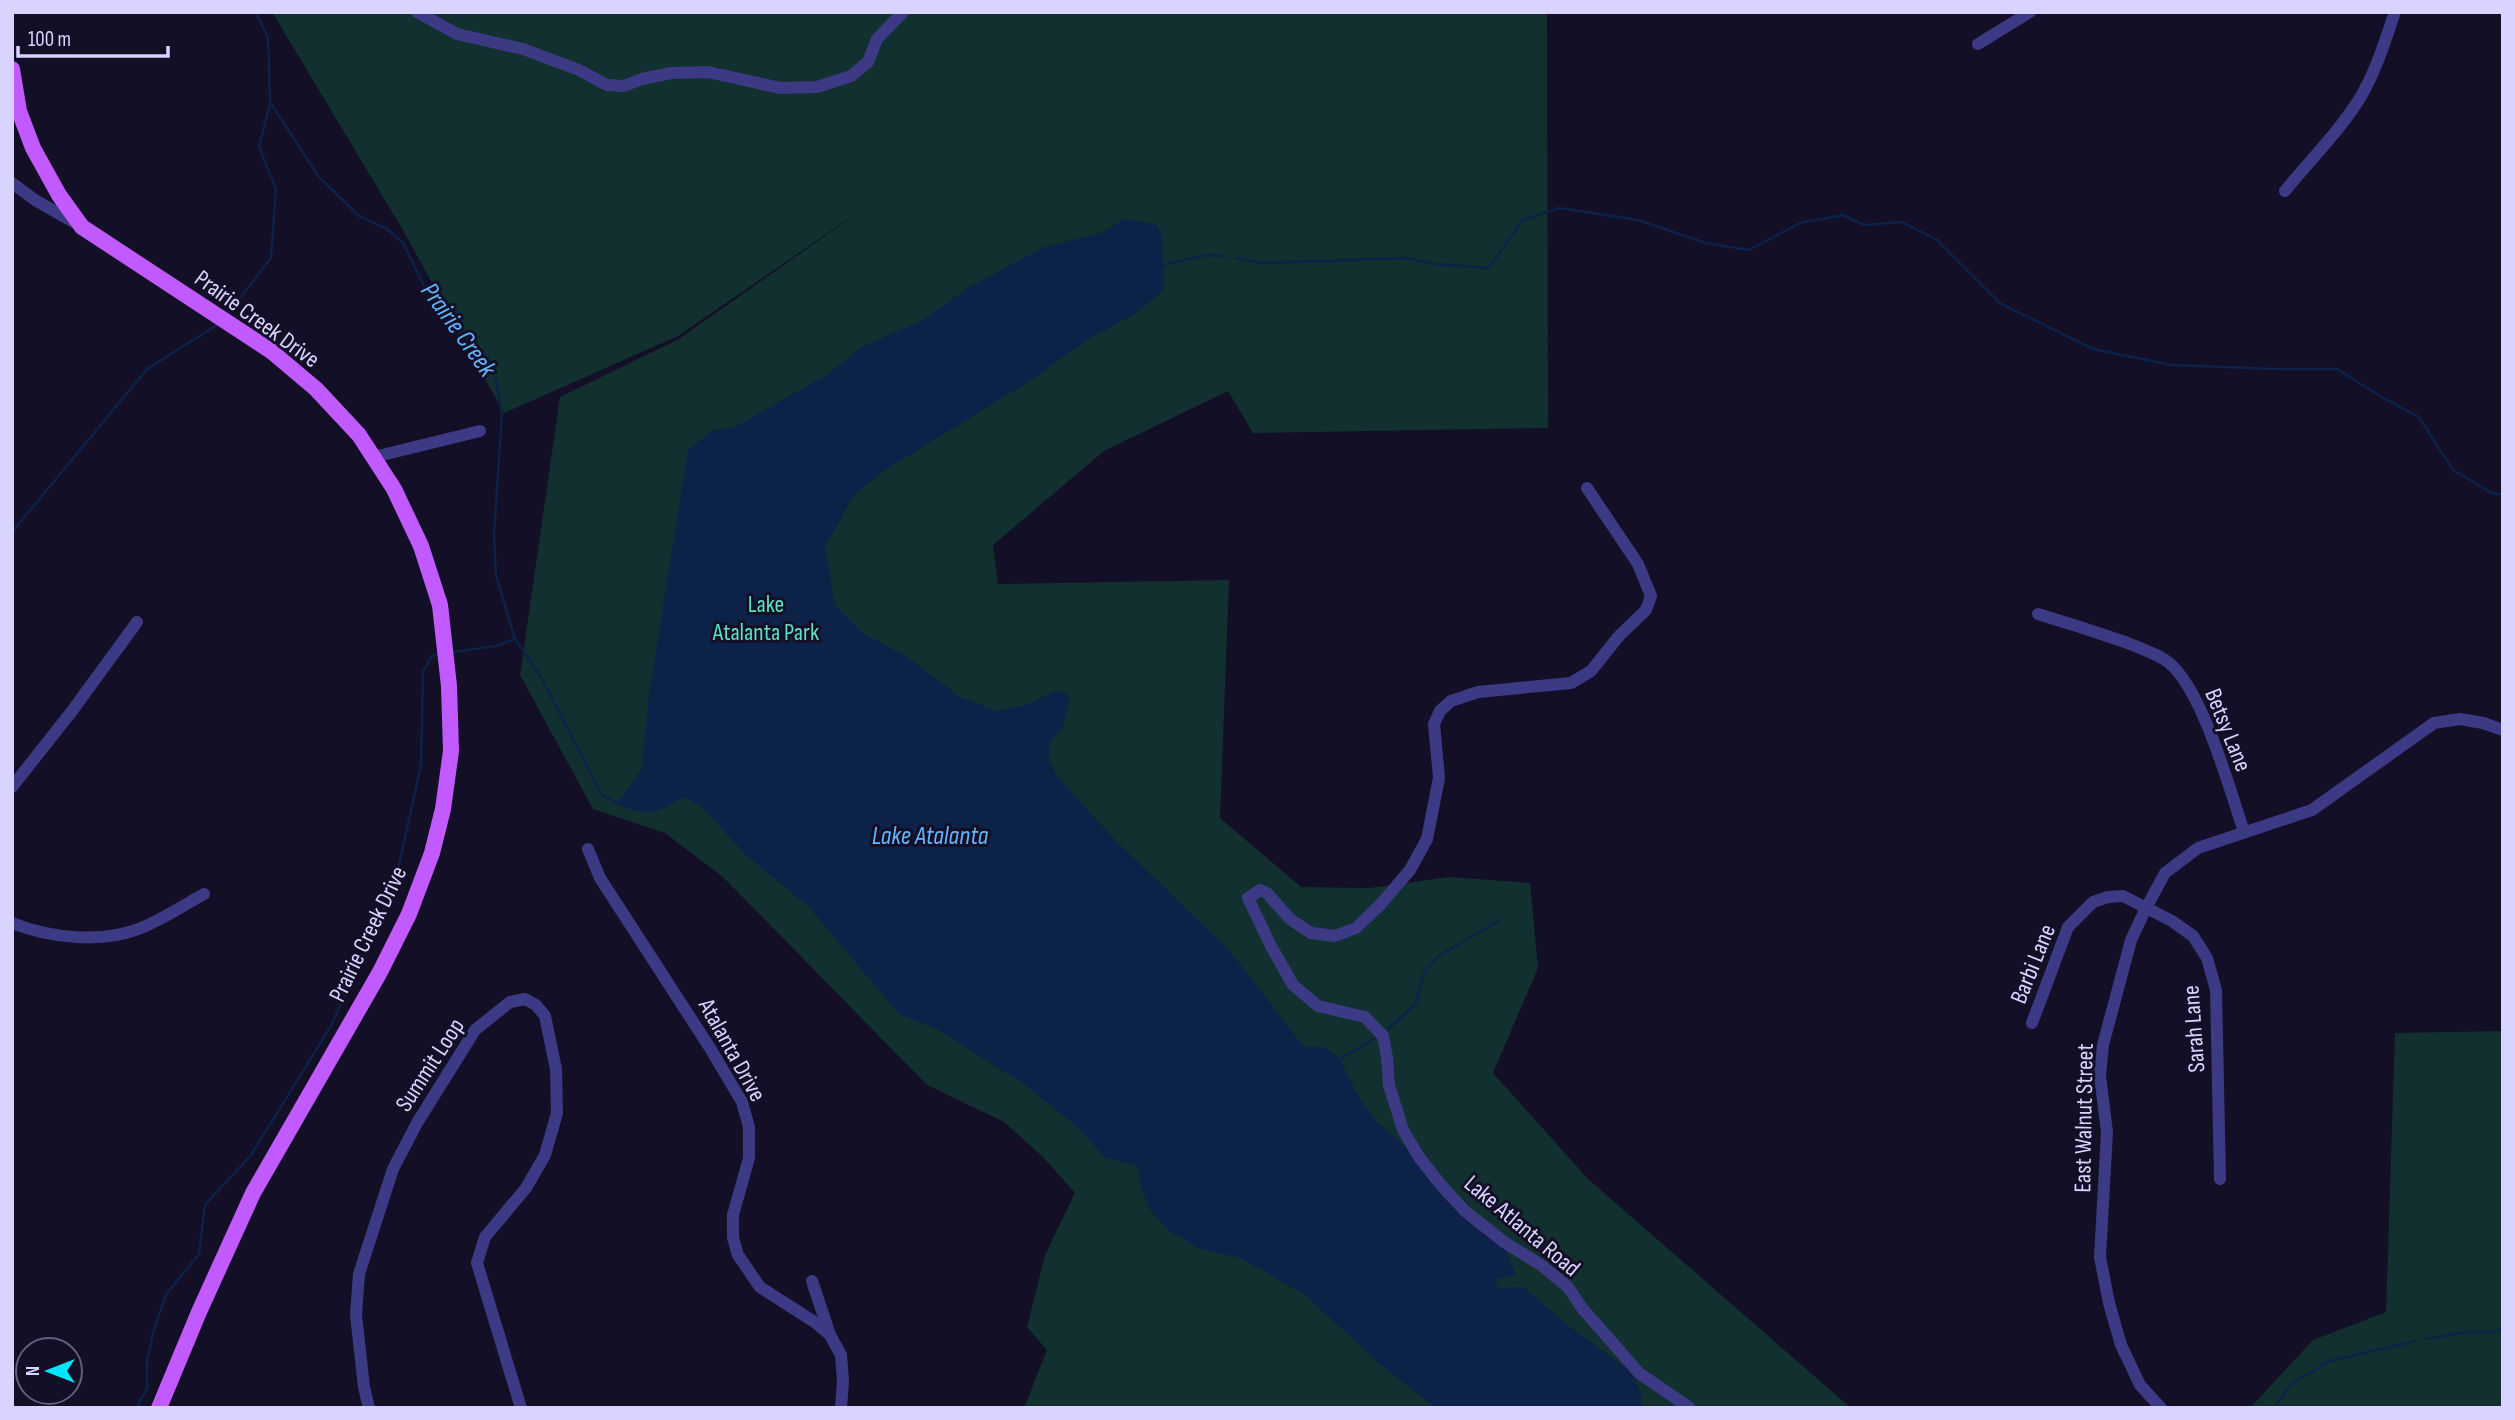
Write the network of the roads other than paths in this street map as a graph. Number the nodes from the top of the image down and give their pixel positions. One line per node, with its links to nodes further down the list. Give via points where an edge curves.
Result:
1 (417, 12): 2 (street, via 457,34 523,49 607,85 624,86 671,73 708,72 780,88 817,87 851,76 868,62 877,39)
2 (903, 12)
3 (2030, 12): 5 (street)
4 (2395, 12): 8 (street, via 2360,98)
5 (1978, 44)
6 (12, 69): 9 (main road, Prairie Creek Drive, via 19,111 33,148)
7 (12, 183): 9 (street)
8 (2285, 191)
9 (82, 227): 11 (main road, Prairie Creek Drive, via 271,351 316,389)
10 (480, 431): 11 (street)
11 (374, 457): 26 (main road, Prairie Creek Drive, via 421,546 440,605 451,738 443,809 409,914 253,1193)
12 (1587, 488): 30 (street, Lake Atlanta Road, via 1638,564 1651,596 1646,610 1591,671 1572,683 1478,692 1451,701 1440,711 1434,724 1439,778 1427,839 1410,870 1356,928 1335,936 1311,933 1266,893 1260,890 1248,898 1293,985 1318,1006 1366,1017 1383,1036 1389,1085 1403,1130 1441,1185 1504,1242 1568,1287 1639,1373)
13 (2038, 614): 17 (street, Betsy Lane, via 2146,650 2169,663 2186,682 2207,725)
14 (136, 622): 16 (street)
15 (2503, 730): 17 (street, East Walnut Street, via 2460,719 2434,723 2312,810)
16 (12, 787)
17 (2244, 832): 20 (street, East Walnut Street, via 2198,848 2165,873)
18 (588, 849): 25 (street, Atalanta Drive, via 600,878 742,1102 749,1127 749,1158 733,1214 738,1255 760,1287)
19 (204, 894): 21 (street, via 141,928 121,933 71,938)
20 (2146, 908): 22 (street, Barbi Lane, via 2123,897 2108,897 2093,902 2068,927); 23 (street, Sarah Lane, via 2193,936 2207,958 2216,990); 31 (street, East Walnut Street, via 2131,940 2103,1045 2100,1076 2107,1132 2100,1256 2121,1345 2140,1385)
21 (12, 923)
22 (2032, 1023)
23 (2220, 1179)
24 (812, 1281): 25 (street)
25 (830, 1335): 29 (street, via 841,1354)
26 (159, 1408)
27 (369, 1408): 28 (street, Summit Loop, via 356,1315 359,1274 393,1169 475,1030 510,1002 525,999 545,1016 556,1069 557,1112 545,1156 526,1188 485,1237 477,1263)
28 (521, 1408)
29 (841, 1408)
30 (1690, 1408)
31 (2161, 1408)

